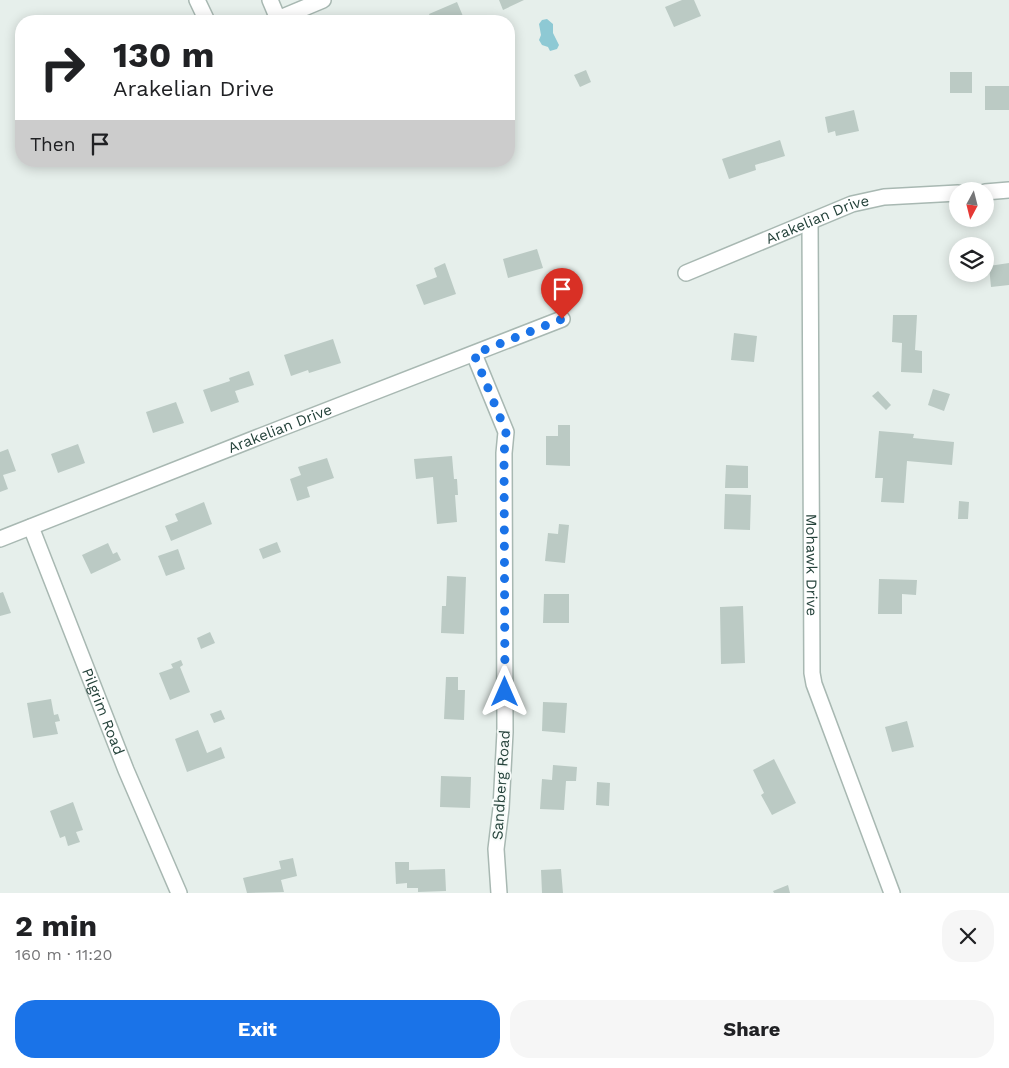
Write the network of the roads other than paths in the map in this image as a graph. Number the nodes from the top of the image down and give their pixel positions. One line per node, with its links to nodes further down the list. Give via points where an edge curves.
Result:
1 (197, 0): 4 (street)
2 (270, 0): 5 (street)
3 (323, 0): 6 (street)
4 (204, 15)
5 (274, 15)
6 (287, 15)
7 (1009, 190): 8 (street)
8 (994, 191)
9 (949, 193): 10 (street, Arakelian Drive, via 884,197 852,204)
10 (810, 222): 11 (street, Arakelian Drive); 18 (street, Mohawk Drive, via 812,673)
11 (686, 273)
12 (562, 319): 13 (street, Arakelian Drive)
13 (474, 354): 14 (street, Arakelian Drive); 17 (street, Sandberg Road, via 506,432 505,732 496,848)
14 (31, 527): 15 (street, Arakelian Drive); 16 (street, Pilgrim Road, via 126,770)
15 (0, 539)
16 (179, 893)
17 (499, 893)
18 (892, 893)

